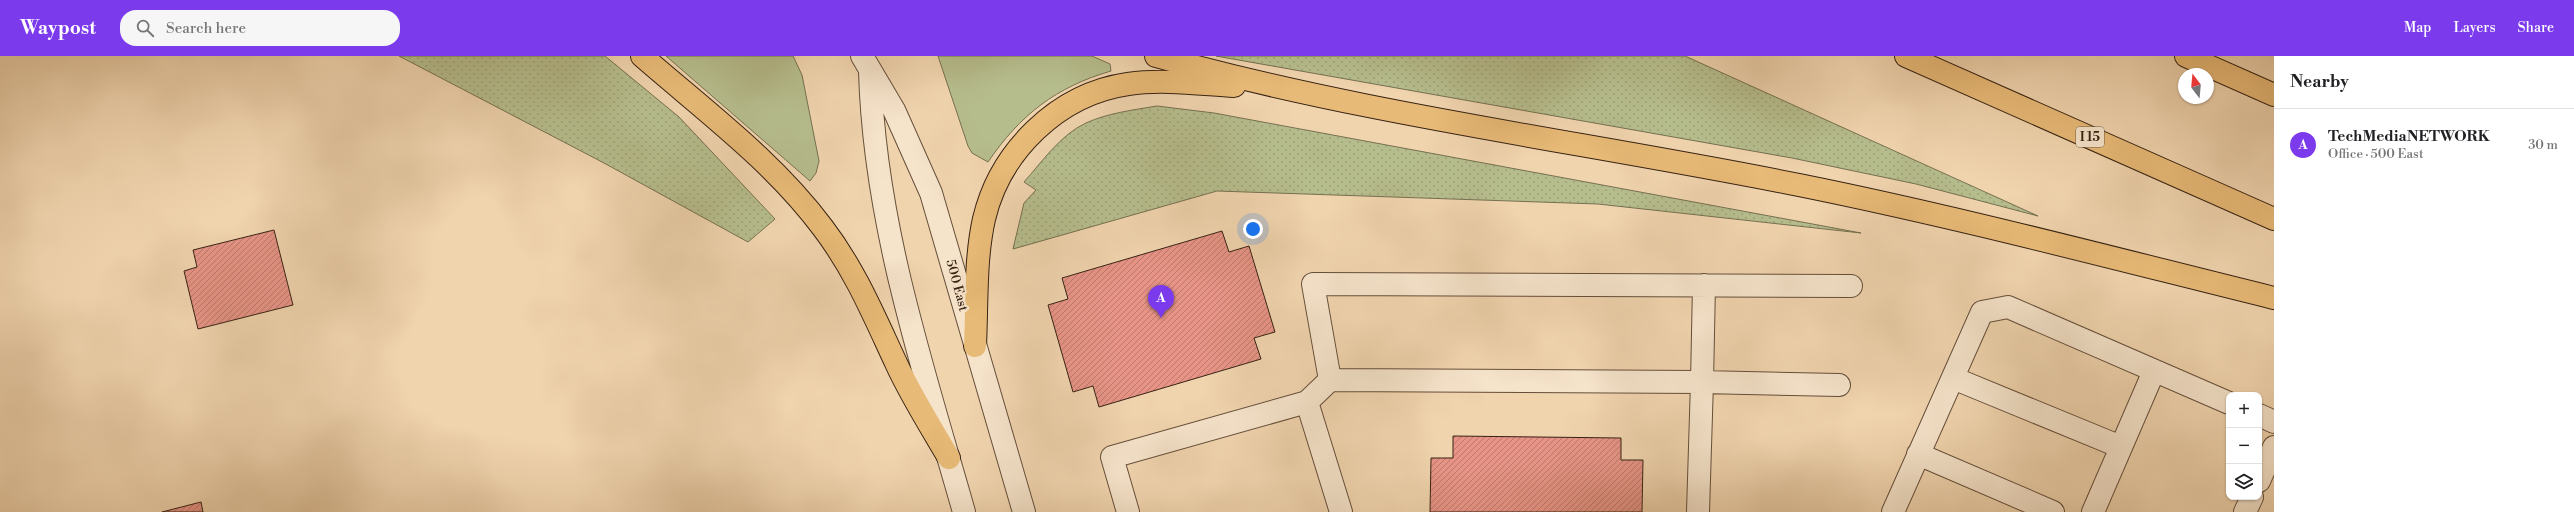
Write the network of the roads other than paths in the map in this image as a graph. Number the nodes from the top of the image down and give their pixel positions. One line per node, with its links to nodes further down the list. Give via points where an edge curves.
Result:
1 (642, 56): 25 (highway, via 761,158 820,224 846,261 896,364)
2 (1156, 56): 6 (highway)
3 (1906, 56): 8 (highway, I 15)
4 (2186, 56): 7 (highway)
5 (867, 60): 12 (street, 500 East, via 904,131 931,193); 25 (street, 500 East, via 873,134 887,225)
6 (1292, 90): 11 (highway, via 1800,185 2006,231); 12 (highway, via 1159,82 1126,84 1086,95 1043,122 1017,150 990,197 980,247)
7 (2274, 95)
8 (2274, 219)
9 (1704, 285): 10 (street); 15 (street, via 1312,284); 16 (street)
10 (1851, 286)
11 (2274, 298)
12 (975, 346): 29 (street, 500 East)
13 (2154, 371): 14 (street, via 2008,307 1982,312); 19 (street); 22 (street)
14 (1953, 378): 22 (street); 24 (street)
15 (1330, 380): 16 (street); 18 (street)
16 (1702, 382): 17 (street); 32 (street)
17 (1839, 385)
18 (1307, 402): 30 (street, via 1112,457); 31 (street)
19 (2226, 402)
20 (2262, 416): 21 (street)
21 (2274, 422)
22 (2121, 447): 35 (street)
23 (2274, 447): 26 (street)
24 (1918, 454): 33 (street); 34 (street)
25 (949, 458): 28 (street, 500 East)
26 (2262, 474)
27 (2251, 500): 36 (street)
28 (964, 512)
29 (1024, 512)
30 (1128, 512)
31 (1341, 512)
32 (1698, 512)
33 (1892, 512)
34 (2053, 512)
35 (2093, 512)
36 (2245, 512)

